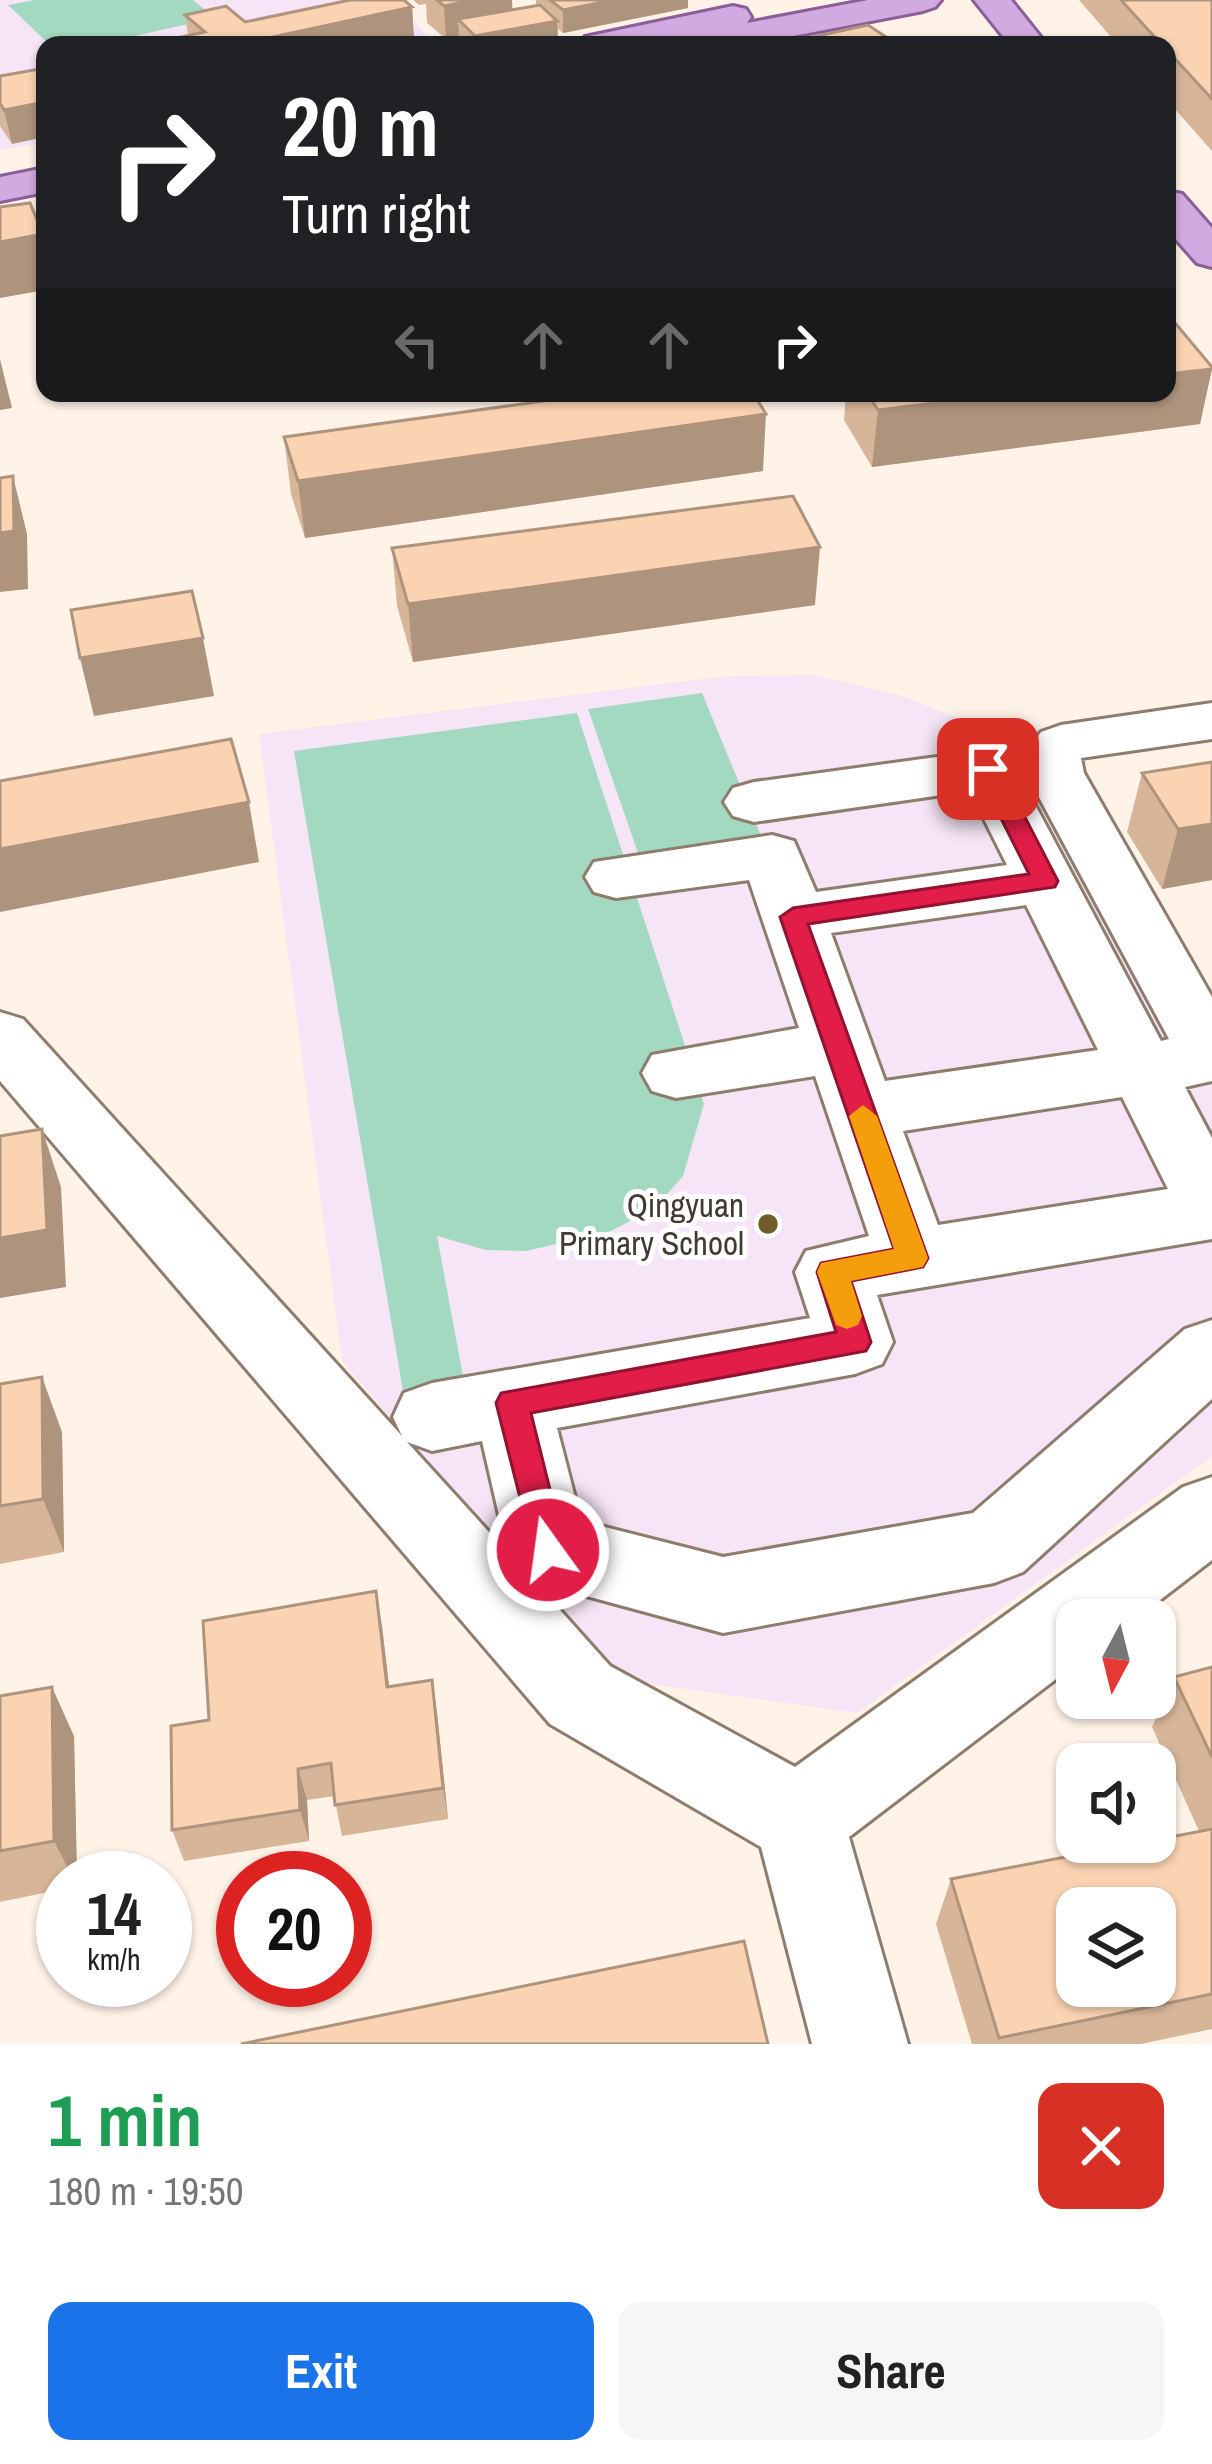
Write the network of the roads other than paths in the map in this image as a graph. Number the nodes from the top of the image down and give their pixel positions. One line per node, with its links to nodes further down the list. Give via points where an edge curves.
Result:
1 (813, 0): 4 (main road)
2 (923, 0): 5 (main road)
3 (992, 0): 6 (main road)
4 (641, 36)
5 (735, 36)
6 (1022, 36)
7 (36, 157): 8 (main road)
8 (0, 164)
9 (36, 182): 10 (main road)
10 (0, 189)
11 (1176, 213): 12 (main road)
12 (1212, 254)
13 (1212, 721): 20 (street, via 1081,739 1052,758)
14 (754, 802): 16 (street, via 988,769)
15 (616, 877): 17 (street, via 772,856)
16 (1046, 881): 17 (street); 21 (street)
17 (793, 917): 19 (street)
18 (0, 1036): 30 (street, via 580,1696)
19 (838, 1047): 22 (street); 23 (street)
20 (1212, 1057): 21 (street)
21 (1142, 1069): 23 (street); 24 (street)
22 (676, 1073)
23 (861, 1111): 25 (street)
24 (1212, 1208): 25 (street)
25 (913, 1258): 27 (street, via 832,1272 855,1342)
26 (1208, 1362): 27 (street, via 994,1546 723,1595 548,1550)
27 (512, 1403): 28 (street)
28 (432, 1417)
29 (1212, 1514): 30 (street)
30 (799, 1820): 31 (street)
31 (860, 2044)

